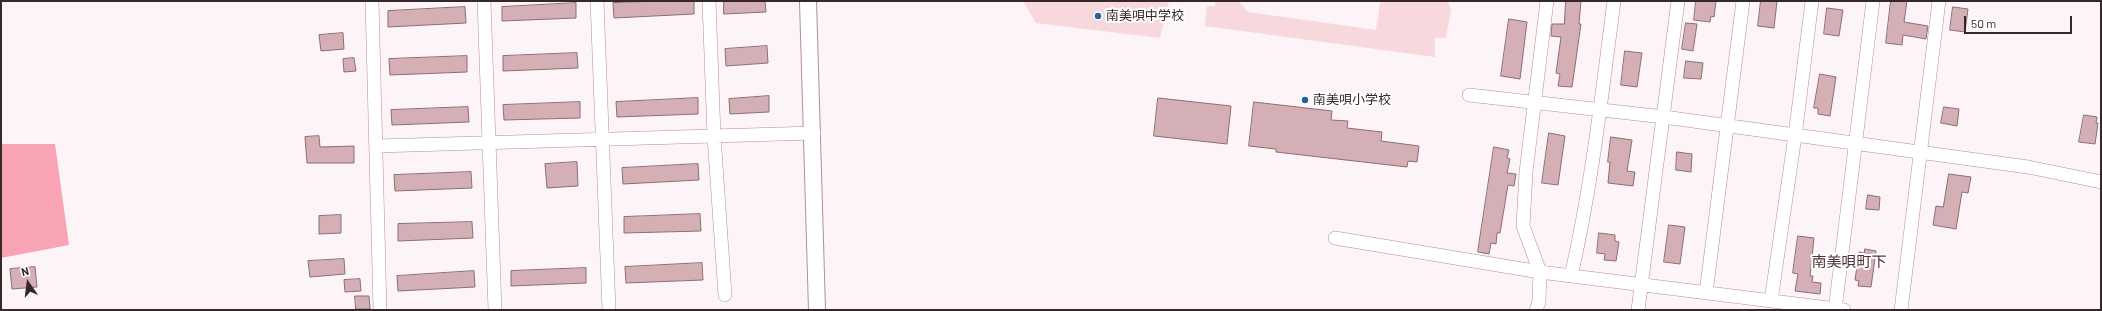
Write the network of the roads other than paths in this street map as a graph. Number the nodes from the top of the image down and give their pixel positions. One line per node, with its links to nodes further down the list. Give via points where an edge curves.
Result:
1 (372, 1): 24 (street)
2 (484, 1): 22 (street)
3 (597, 1): 21 (street)
4 (709, 1): 19 (street)
5 (808, 1): 18 (street)
6 (1547, 1): 14 (street)
7 (1614, 1): 15 (street)
8 (1678, 1): 16 (street)
9 (1743, 1): 17 (street)
10 (1812, 1): 20 (street)
11 (1873, 1): 23 (street)
12 (1939, 1): 25 (street)
13 (1469, 95): 14 (street)
14 (1534, 102): 15 (street); 28 (street, via 1523,226)
15 (1600, 110): 16 (street); 29 (street, via 1582,228)
16 (1664, 117): 17 (street); 30 (street)
17 (1728, 126): 20 (street); 31 (street)
18 (814, 133): 19 (street); 37 (street)
19 (714, 136): 21 (street); 32 (street)
20 (1795, 136): 23 (street); 33 (street)
21 (603, 140): 22 (street); 36 (street)
22 (489, 143): 24 (street); 35 (street)
23 (1855, 144): 25 (street); 40 (street)
24 (377, 146): 34 (street)
25 (1920, 152): 26 (street, via 2028,167); 41 (street)
26 (2101, 182)
27 (1335, 238): 28 (street)
28 (1540, 272): 29 (street); 38 (street)
29 (1571, 276): 30 (street)
30 (1641, 285): 31 (street); 39 (street)
31 (1706, 293): 33 (street)
32 (725, 295)
33 (1771, 301): 40 (street)
34 (380, 310)
35 (495, 310)
36 (609, 310)
37 (818, 310)
38 (1536, 310)
39 (1638, 310)
40 (1838, 310)
41 (1901, 310)

